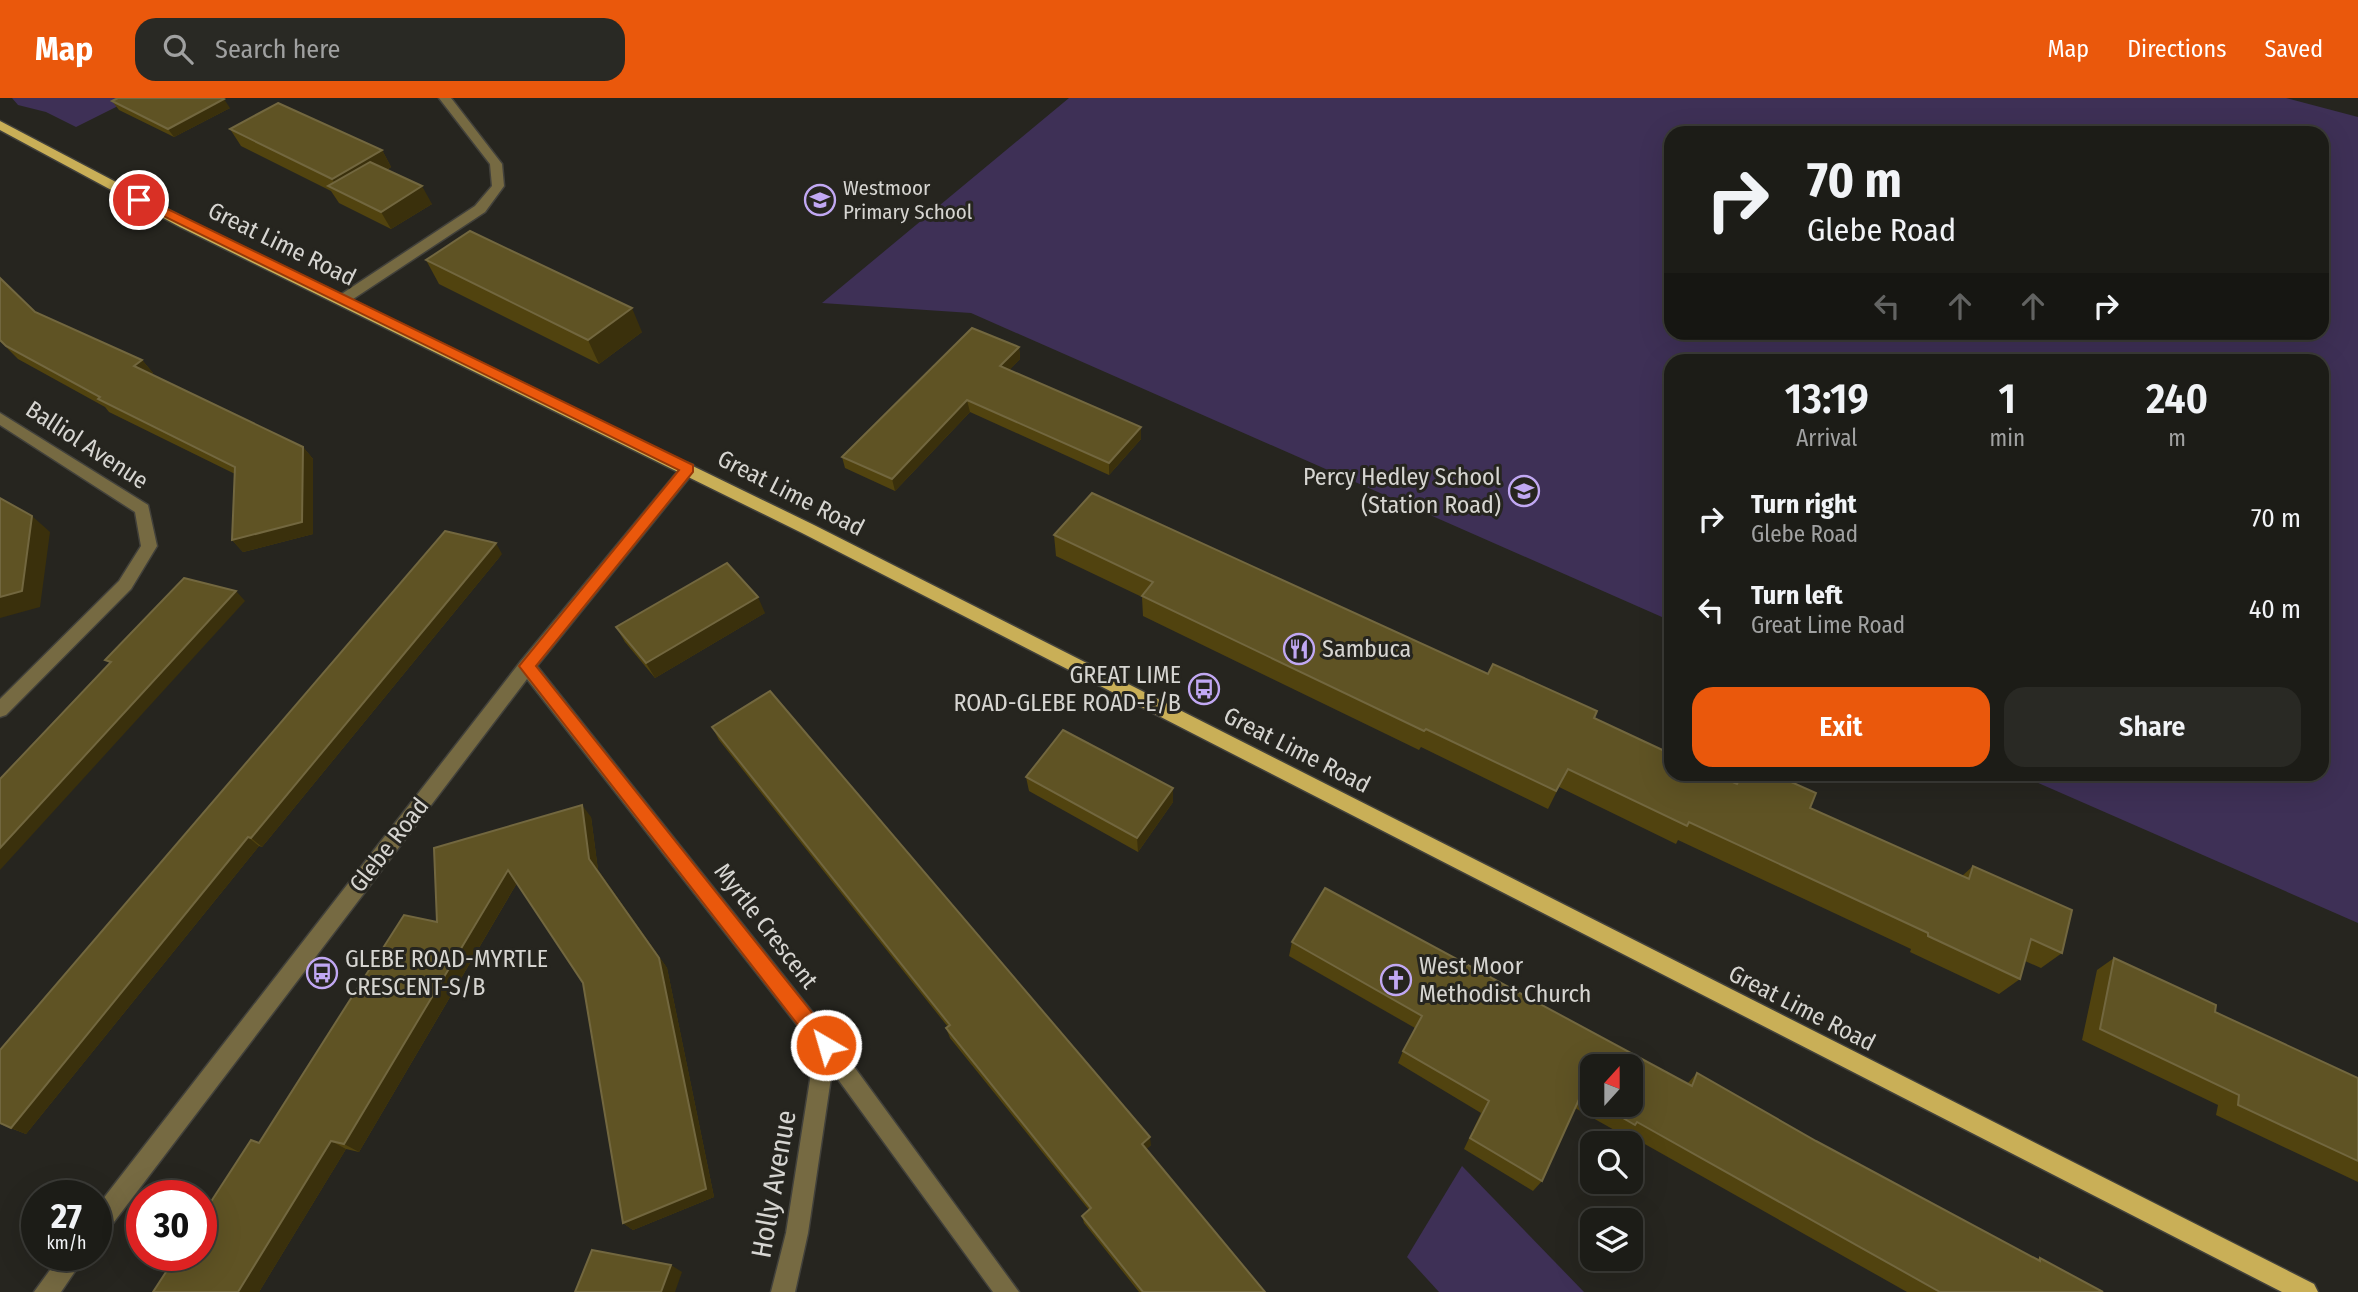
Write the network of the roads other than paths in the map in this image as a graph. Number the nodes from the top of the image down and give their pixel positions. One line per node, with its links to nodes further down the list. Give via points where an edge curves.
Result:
1 (445, 98): 3 (street, via 496,164 498,186 480,209)
2 (0, 125): 3 (main road, Great Lime Road, via 185,224)
3 (342, 300): 5 (main road, Great Lime Road)
4 (0, 418): 7 (street, Balliol Avenue, via 142,509 149,546 125,585)
5 (688, 469): 6 (street, Glebe Road); 14 (main road, Great Lime Road)
6 (527, 666): 8 (street, Myrtle Crescent); 9 (street, Glebe Road)
7 (0, 710)
8 (826, 1045): 12 (street, Holly Avenue, via 797,1233); 13 (street, Myrtle Crescent)
9 (112, 1206)
10 (62, 1271): 11 (street)
11 (46, 1292)
12 (783, 1292)
13 (1007, 1292)
14 (2306, 1292)

